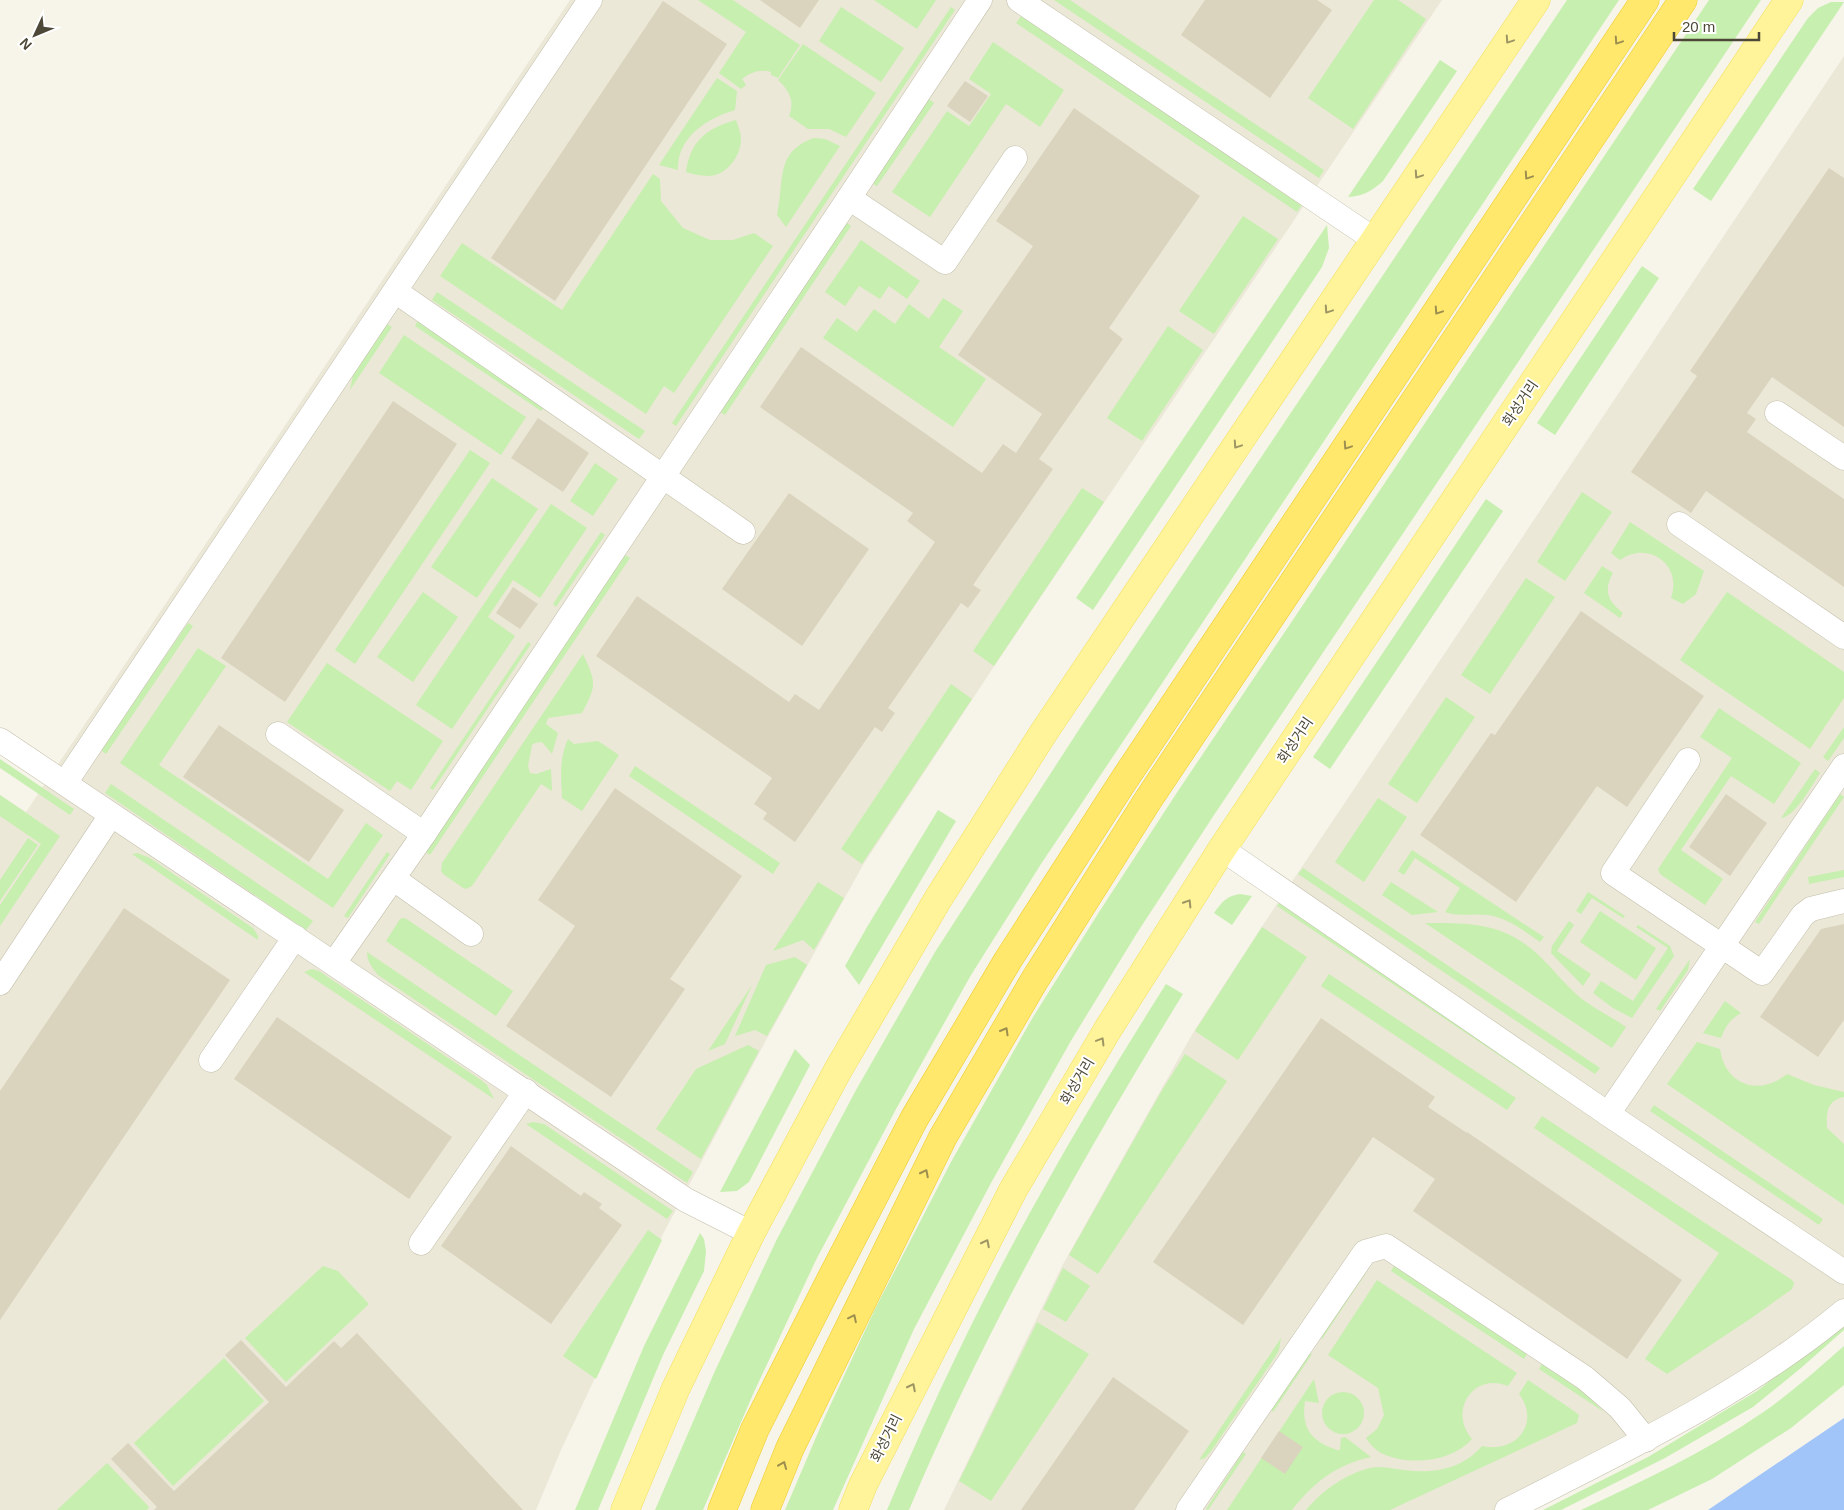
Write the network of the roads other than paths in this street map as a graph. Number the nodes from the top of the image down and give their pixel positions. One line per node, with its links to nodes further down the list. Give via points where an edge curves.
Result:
1 (590, 0): 11 (street)
2 (980, 0): 9 (street)
3 (1019, 0): 10 (street)
4 (1536, 0): 10 (main road, one-way to 10)
5 (1646, 0): 42 (highway, one-way to 42, via 1122,783 1008,960 914,1119 834,1272 755,1429)
6 (1683, 0): 43 (highway, one-way to 6, via 790,1448 943,1137 1034,981 1148,800)
7 (1788, 0): 25 (main road, 화성거리)
8 (1015, 158): 9 (street, via 945,262)
9 (850, 198): 14 (street)
10 (1375, 240): 36 (main road, one-way to 36, via 1044,732 938,899 838,1070)
11 (394, 291): 14 (street); 22 (street)
12 (1777, 413): 13 (street)
13 (1844, 458)
14 (662, 477): 16 (street); 24 (street)
15 (1679, 524): 17 (street)
16 (743, 532)
17 (1844, 636)
18 (278, 734): 24 (street)
19 (0, 740): 22 (street)
20 (1688, 760): 30 (street, via 1613,872)
21 (1844, 766): 30 (street)
22 (65, 783): 23 (street)
23 (111, 815): 29 (street); 32 (street)
24 (424, 834): 26 (street)
25 (1222, 849): 35 (street); 44 (main road, 화성거리, one-way to 25, via 915,1380 1013,1190 1108,1029)
26 (394, 879): 28 (street); 31 (street)
27 (1844, 901): 30 (street, via 1811,909 1803,915 1762,973)
28 (471, 934)
29 (295, 937): 31 (street); 33 (street)
30 (1721, 946): 35 (street)
31 (334, 963): 34 (street)
32 (0, 984)
33 (210, 1060)
34 (526, 1091): 36 (street, via 686,1200); 37 (street)
35 (1608, 1114): 38 (street)
36 (751, 1233): 41 (main road, via 676,1388)
37 (421, 1243)
38 (1844, 1272)
39 (1844, 1311): 40 (street, via 1743,1384)
40 (1646, 1440): 45 (street, via 1620,1408 1585,1378 1386,1246 1365,1252); 46 (street)
41 (625, 1510)
42 (722, 1510)
43 (765, 1510)
44 (853, 1510)
45 (1188, 1510)
46 (1507, 1510)

